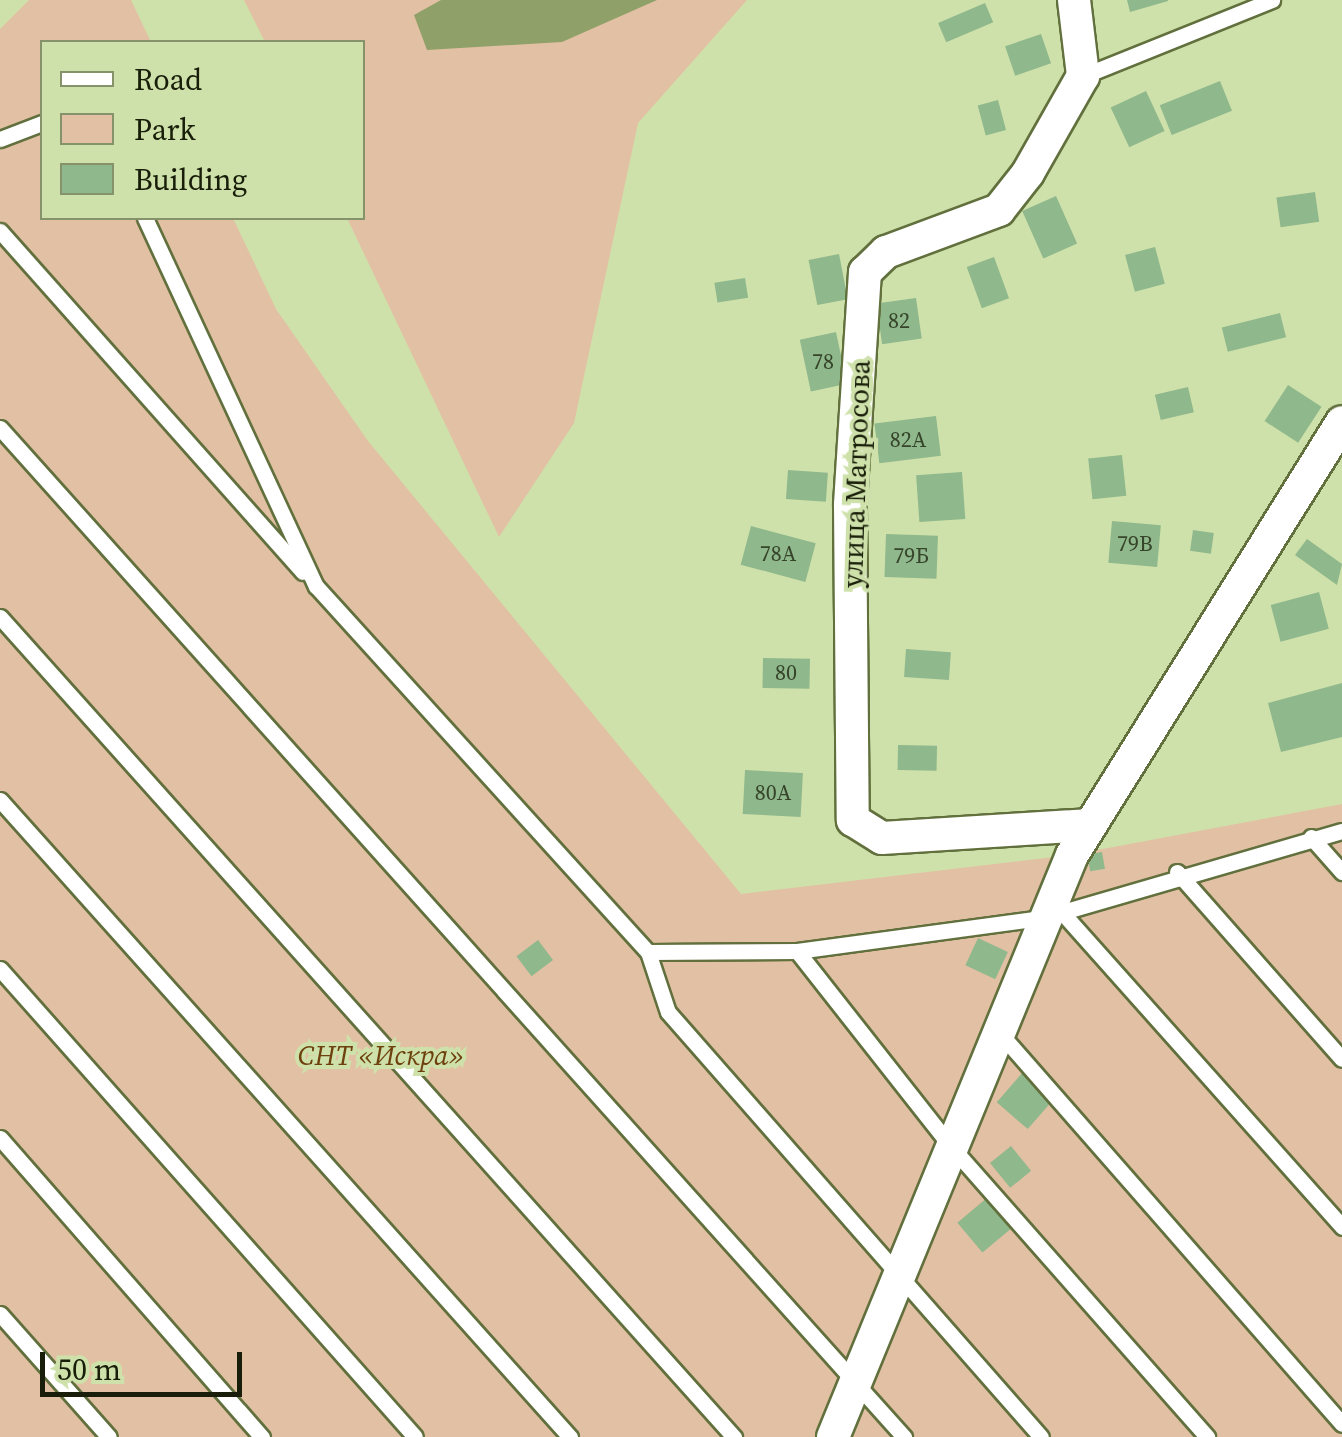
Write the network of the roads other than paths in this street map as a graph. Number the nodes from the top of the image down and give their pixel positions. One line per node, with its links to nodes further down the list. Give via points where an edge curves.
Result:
1 (1074, 0): 3 (street)
2 (1272, 0): 3 (lane)
3 (1083, 76): 13 (street, улица Матросова, via 999,210 886,252 865,272 850,506 854,820 882,838)
4 (40, 125): 5 (lane)
5 (0, 139)
6 (146, 220): 10 (lane)
7 (0, 231): 10 (lane)
8 (1342, 422): 13 (street)
9 (0, 428): 29 (lane)
10 (316, 586): 20 (lane)
11 (0, 617): 35 (lane)
12 (0, 800): 34 (lane)
13 (1087, 825): 18 (street)
14 (1342, 831): 15 (lane)
15 (1311, 837): 16 (lane); 17 (lane)
16 (1178, 872): 18 (lane); 23 (lane)
17 (1342, 872)
18 (1050, 914): 19 (lane); 22 (street); 26 (lane)
19 (797, 951): 20 (lane); 25 (lane)
20 (648, 952): 27 (lane, via 668,1012)
21 (0, 968): 33 (lane)
22 (996, 1028): 25 (street); 30 (lane)
23 (1342, 1059)
24 (0, 1138): 32 (lane)
25 (948, 1142): 27 (street); 39 (lane)
26 (1342, 1227)
27 (896, 1269): 29 (street); 38 (lane)
28 (0, 1314): 31 (lane)
29 (854, 1378): 36 (street); 37 (lane)
30 (1342, 1424)
31 (109, 1437)
32 (262, 1437)
33 (416, 1437)
34 (570, 1437)
35 (734, 1437)
36 (833, 1437)
37 (904, 1437)
38 (1042, 1437)
39 (1207, 1437)

